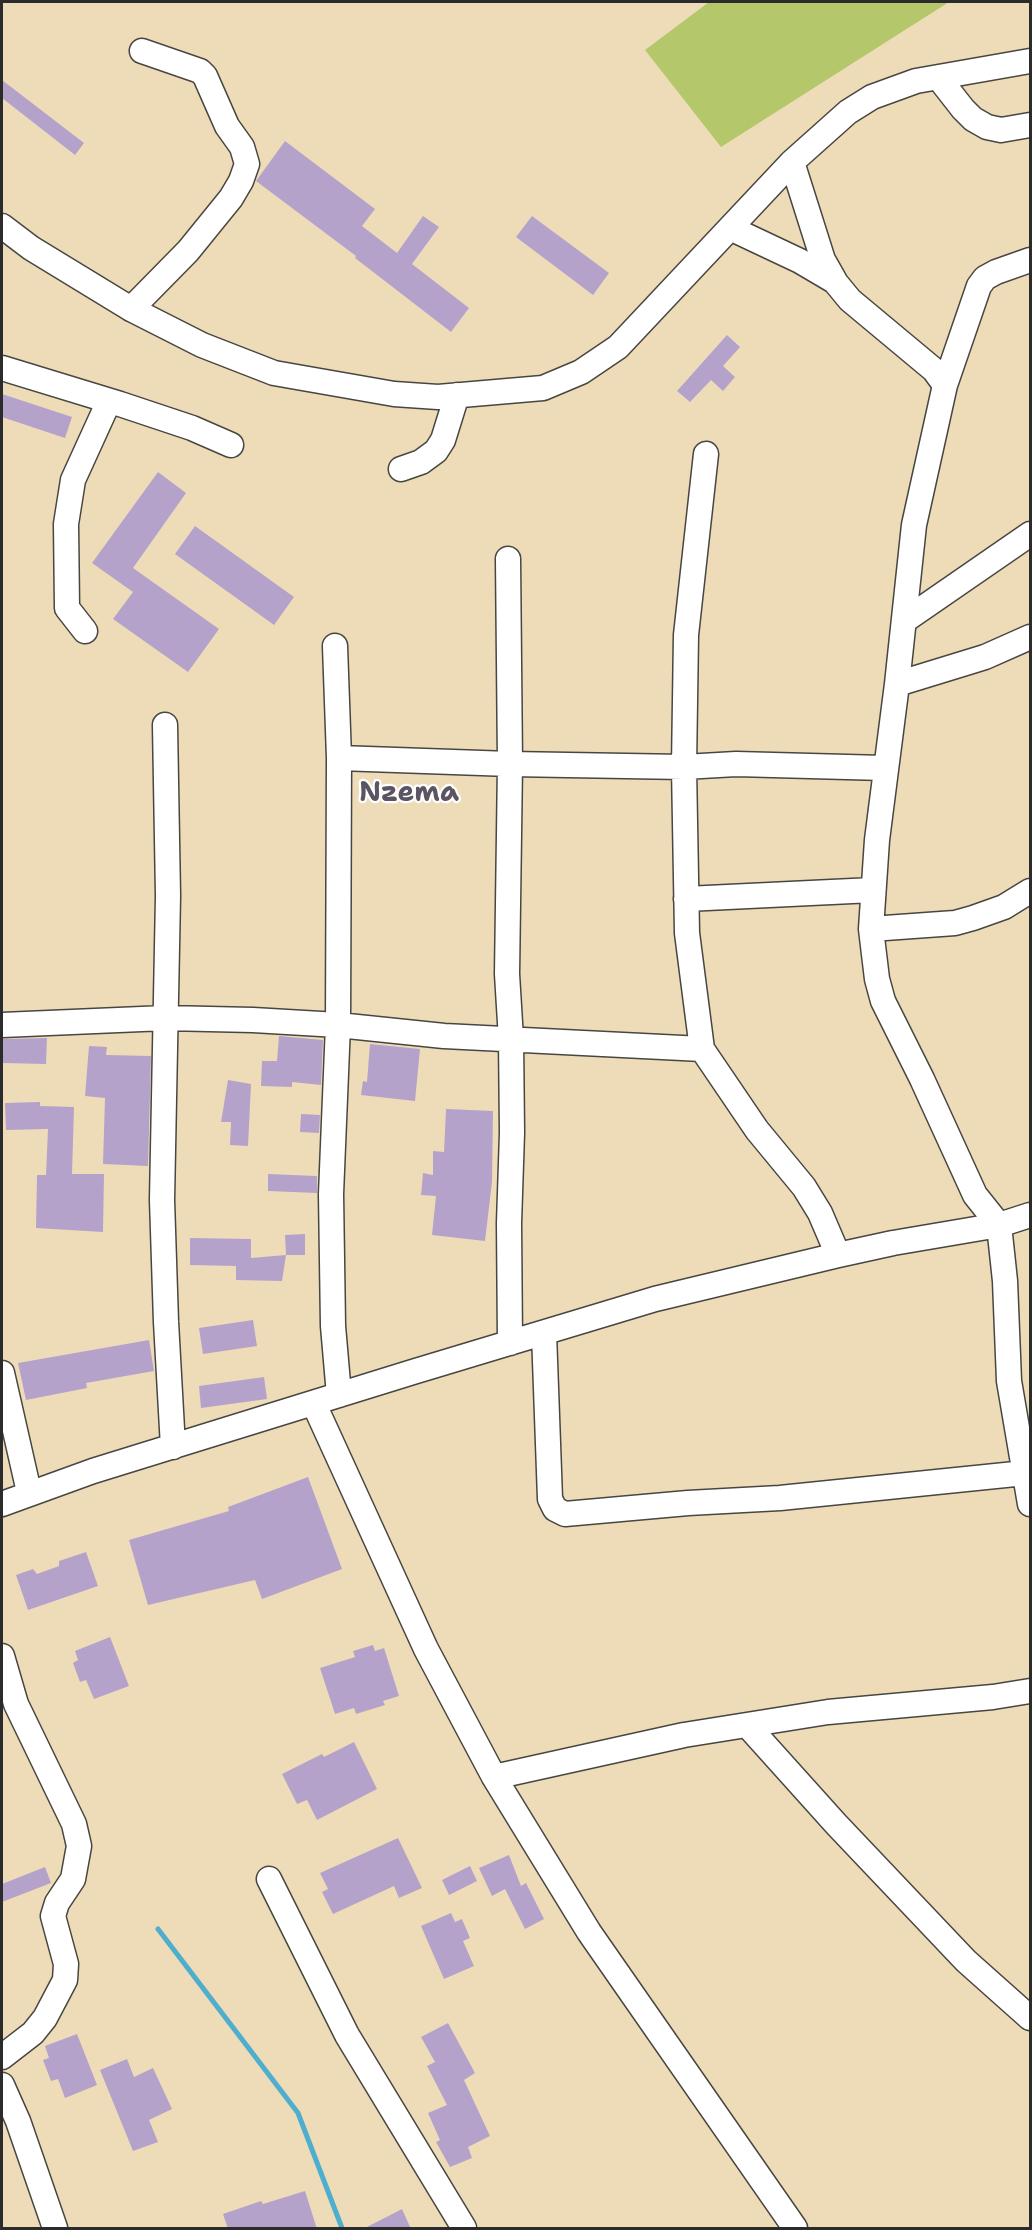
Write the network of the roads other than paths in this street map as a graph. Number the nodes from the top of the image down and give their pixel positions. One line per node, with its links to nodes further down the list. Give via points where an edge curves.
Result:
1 (142, 51): 10 (street, via 200,70 227,126 242,147 247,164 231,198 188,251)
2 (1030, 61): 3 (street)
3 (938, 77): 4 (street, via 963,109 987,127 1001,130); 5 (street, via 872,97 848,112)
4 (1030, 125)
5 (792, 162): 7 (street); 9 (street, via 823,260)
6 (2, 226): 10 (street)
7 (730, 228): 9 (street, via 791,256); 13 (street, via 618,347 581,372 543,388)
8 (1030, 260): 12 (street, via 996,272 979,286)
9 (836, 283): 12 (street, via 850,300 934,370)
10 (131, 309): 13 (street, via 202,345 274,373 394,394)
11 (2, 368): 14 (street)
12 (945, 385): 20 (street, via 914,525)
13 (457, 396): 17 (street, via 436,450 421,462)
14 (109, 401): 15 (street); 21 (street, via 73,480 66,524 67,608)
15 (231, 445)
16 (706, 454): 28 (street, via 686,634)
17 (401, 469)
18 (1030, 534): 20 (street)
19 (508, 559): 27 (street)
20 (904, 621): 24 (street)
21 (85, 631)
22 (1030, 637): 24 (street, via 985,657)
23 (335, 646): 26 (street)
24 (897, 684): 29 (street)
25 (165, 725): 34 (street)
26 (339, 758): 27 (street); 36 (street)
27 (510, 764): 28 (street); 37 (street, via 507,974)
28 (684, 767): 29 (street, via 736,764); 32 (street)
29 (884, 768): 30 (street)
30 (873, 890): 32 (street); 33 (street)
31 (1030, 891): 33 (street, via 1004,907 955,923)
32 (686, 898): 38 (street)
33 (872, 929): 40 (street, via 877,979 888,1012 975,1195)
34 (165, 1018): 35 (street); 36 (street); 47 (street, via 162,1200)
35 (2, 1025)
36 (338, 1025): 37 (street); 45 (street, via 330,1194)
37 (511, 1039): 38 (street); 43 (street)
38 (702, 1049): 41 (street, via 757,1130 804,1187)
39 (1030, 1215): 40 (street)
40 (999, 1225): 41 (street); 48 (street, via 1009,1381)
41 (838, 1255): 42 (street, via 656,1299)
42 (544, 1333): 43 (street); 48 (street, via 550,1499 555,1509 565,1514 780,1498)
43 (510, 1342): 45 (street)
44 (2, 1373): 49 (street)
45 (339, 1395): 46 (street)
46 (314, 1404): 47 (street); 55 (street, via 426,1649)
47 (173, 1447): 49 (street)
48 (1026, 1465): 51 (street)
49 (29, 1492): 50 (street)
50 (2, 1504)
51 (1030, 1504)
52 (2, 1656): 58 (street, via 16,1704 74,1824 79,1846 73,1879 53,1916 66,1964 65,1980 33,2033)
53 (1030, 1691): 54 (street, via 828,1712)
54 (747, 1725): 55 (street, via 684,1735); 57 (street, via 966,1961)
55 (494, 1778): 62 (street, via 589,1932)
56 (269, 1878): 61 (street, via 347,2035)
57 (1030, 2018)
58 (2, 2057)
59 (2, 2085): 60 (street)
60 (55, 2229)
61 (464, 2229)
62 (795, 2229)

